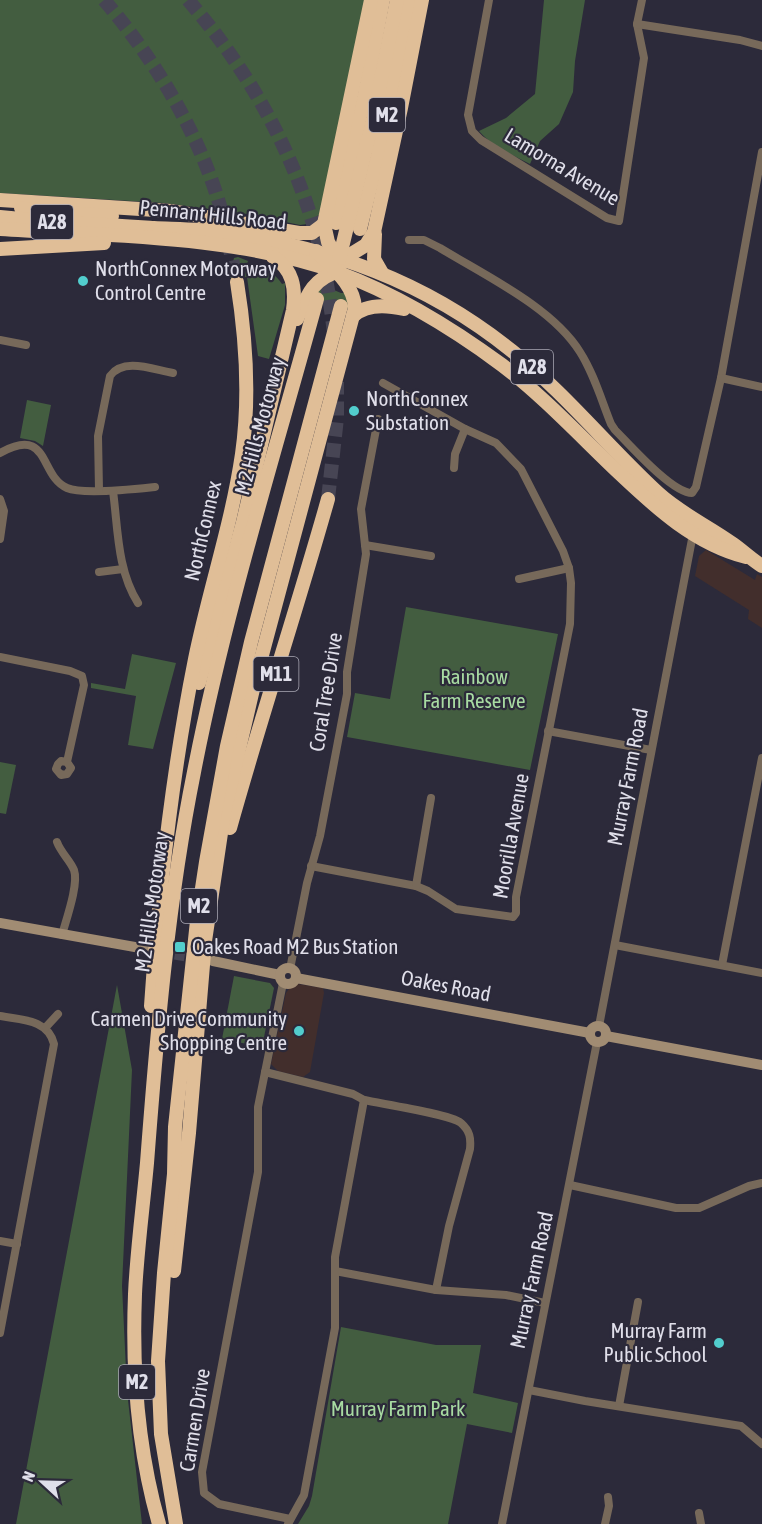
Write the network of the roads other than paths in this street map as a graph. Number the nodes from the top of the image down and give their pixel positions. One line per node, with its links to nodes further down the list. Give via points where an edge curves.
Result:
1 (371, 0): 17 (highway, M2)
2 (383, 0): 17 (highway, M2, via 366,89)
3 (397, 0): 25 (highway)
4 (409, 0): 19 (highway, M2)
5 (422, 0): 16 (highway, M2)
6 (489, 0): 8 (street, Lamorna Avenue, via 468,115 472,130 481,140 607,218 619,221 644,58)
7 (642, 0): 8 (street, Lamorna Avenue)
8 (637, 24): 9 (street)
9 (762, 46)
10 (762, 152): 36 (street)
11 (0, 200): 14 (highway, via 171,211)
12 (21, 208): 15 (highway)
13 (0, 217): 20 (highway, Pennant Hills Road / A28)
14 (234, 221): 15 (highway); 20 (highway)
15 (198, 222): 20 (highway)
16 (376, 222): 25 (highway, via 366,245); 26 (highway)
17 (330, 224): 20 (highway); 25 (highway, M2, via 326,236)
18 (0, 229): 21 (highway, Pennant Hills Road / A28)
19 (360, 229)
20 (288, 238): 25 (highway, Pennant Hills Road / A28)
21 (151, 239): 23 (highway); 24 (highway, Pennant Hills Road / A28)
22 (409, 240): 36 (street, via 424,240 440,248 548,316 579,351 615,430 685,492 692,493 696,487)
23 (0, 249)
24 (269, 255): 25 (highway, Pennant Hills Road / A28, via 312,266); 34 (highway, via 286,267 295,292)
25 (338, 263): 26 (highway, Pennant Hills Road / A28); 30 (highway, Pennant Hills Road / A28, via 364,284); 31 (highway, M2, via 352,292); 34 (highway, M2, via 309,291)
26 (376, 271): 48 (highway, Pennant Hills Road / A28, via 461,314 512,350)
27 (237, 282): 65 (highway, NorthConnex, via 246,381 242,453)
28 (317, 299): 90 (highway, M2 Hills Motorway / M2, via 229,621 194,772 163,976)
29 (341, 306): 96 (highway, M2, via 251,642 208,851 175,1128)
30 (427, 315): 31 (highway, via 385,305); 49 (highway, Pennant Hills Road / A28, via 503,366 654,506)
31 (353, 316): 72 (highway, M2, via 249,707 224,813)
32 (0, 340): 33 (street)
33 (26, 345)
34 (283, 351): 65 (highway, M2, via 243,522)
35 (173, 373): 44 (street, via 126,365 110,376 98,436)
36 (721, 378): 38 (street)
37 (383, 383): 40 (street)
38 (762, 387)
39 (378, 419): 51 (street, Coral Tree Drive, via 361,509)
40 (465, 429): 42 (street); 55 (street, via 496,443 520,469)
41 (0, 453): 44 (street, via 17,444 28,445 41,454 64,486)
42 (454, 468)
43 (155, 487): 45 (street)
44 (99, 490): 45 (street)
45 (113, 491): 56 (street)
46 (0, 499): 50 (street, via 4,511)
47 (328, 499): 72 (highway, M11, via 224,850)
48 (680, 511): 49 (highway, via 693,526); 53 (highway, Pennant Hills Road / A28)
49 (693, 534): 53 (highway, Pennant Hills Road / A28); 62 (street, Murray Farm Road)
50 (0, 539)
51 (365, 545): 52 (street); 68 (street, Coral Tree Drive, via 347,694)
52 (431, 556)
53 (748, 557): 54 (highway, Pennant Hills Road / A28)
54 (762, 566)
55 (569, 567): 58 (street); 61 (street, via 570,624)
56 (123, 568): 57 (street); 59 (street, via 129,590)
57 (99, 572)
58 (519, 579)
59 (138, 603)
60 (0, 657): 64 (street, via 82,676 84,685)
61 (548, 731): 62 (street); 69 (street, Moorilla Avenue, via 513,917 456,909)
62 (651, 750): 73 (street, Murray Farm Road)
63 (762, 758): 76 (street)
64 (67, 762)
65 (172, 787): 90 (highway, M2, via 156,930 135,1227)
66 (431, 798): 69 (street)
67 (57, 842): 71 (street, via 73,867 75,878)
68 (311, 866): 69 (street, Moorilla Avenue); 78 (street, Coral Tree Drive)
69 (416, 886)
70 (0, 923): 71 (main road)
71 (62, 935): 74 (main road)
72 (205, 941): 96 (highway, M2, via 175,1260)
73 (615, 945): 76 (street); 82 (street, Murray Farm Road)
74 (146, 949)
75 (213, 962): 78 (main road, Oakes Road)
76 (722, 965): 77 (street)
77 (762, 973)
78 (287, 976): 82 (main road, Oakes Road); 84 (street, Carmen Drive)
79 (58, 1014): 81 (street)
80 (0, 1016): 81 (street)
81 (45, 1027): 89 (street, via 54,1044)
82 (598, 1034): 83 (main road, Oakes Road); 87 (street, Murray Farm Road)
83 (762, 1065)
84 (265, 1072): 85 (street); 102 (street, Carmen Drive, via 258,1107 258,1172 202,1483 204,1493 219,1504)
85 (364, 1100): 91 (street, Carmen Drive); 92 (street, via 454,1118 470,1134 470,1149)
86 (762, 1183): 87 (street, via 699,1208 676,1208)
87 (570, 1185): 94 (street, Murray Farm Road)
88 (0, 1241): 89 (street)
89 (17, 1244): 95 (street)
90 (138, 1256): 103 (highway, M2 Hills Motorway / M2, via 137,1383 147,1475)
91 (335, 1271): 92 (street); 102 (street, Carmen Drive, via 333,1339 304,1495)
92 (436, 1290): 94 (street, via 506,1295)
93 (638, 1302): 98 (street)
94 (545, 1303): 97 (street, Murray Farm Road)
95 (0, 1333)
96 (158, 1361): 104 (highway, M2, via 161,1434)
97 (529, 1390): 98 (street); 105 (street, Murray Farm Road)
98 (619, 1406): 99 (street, via 741,1426)
99 (762, 1444)
100 (608, 1497): 106 (street)
101 (699, 1513): 107 (street)
102 (289, 1522)
103 (159, 1524)
104 (177, 1524)
105 (502, 1524)
106 (605, 1524)
107 (701, 1524)

